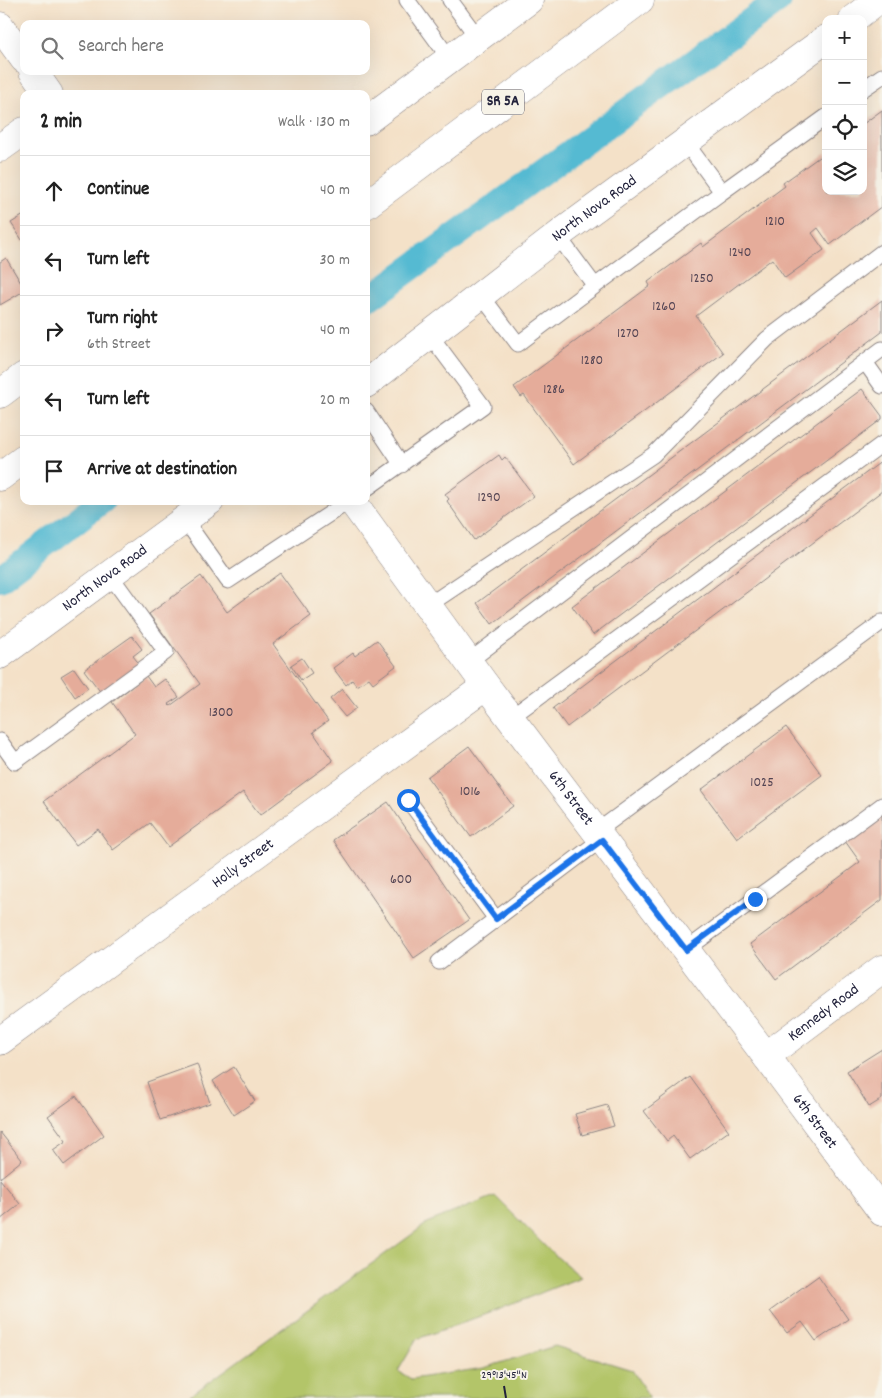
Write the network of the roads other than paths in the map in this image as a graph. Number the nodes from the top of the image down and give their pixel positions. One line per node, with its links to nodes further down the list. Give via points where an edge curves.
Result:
1 (407, 0): 11 (lane)
2 (450, 0): 8 (lane)
3 (529, 0): 8 (street)
4 (640, 0): 22 (street, SR 5A)
5 (878, 0): 6 (street)
6 (858, 15)
7 (0, 26): 10 (street)
8 (478, 38): 11 (street)
9 (822, 42): 19 (street, North Nova Road)
10 (20, 54)
11 (450, 59): 16 (street)
12 (36, 75): 15 (street)
13 (882, 76): 14 (lane)
14 (867, 86)
15 (46, 90)
16 (370, 118)
17 (822, 119): 21 (lane)
18 (20, 134): 20 (street)
19 (686, 143): 21 (lane); 23 (street, North Nova Road)
20 (0, 148)
21 (722, 192): 25 (lane)
22 (370, 202)
23 (558, 236): 25 (lane); 26 (street, North Nova Road)
24 (882, 252): 45 (lane, via 767,339 653,455)
25 (596, 286): 26 (lane, via 518,344)
26 (482, 295): 27 (street, North Nova Road)
27 (430, 335): 31 (street, North Nova Road); 37 (lane, via 483,406)
28 (882, 349): 29 (lane)
29 (865, 362): 32 (lane); 48 (lane)
30 (20, 379): 33 (street)
31 (370, 381)
32 (882, 386)
33 (0, 394)
34 (370, 417): 37 (lane)
35 (882, 444): 50 (lane)
36 (20, 463): 38 (street)
37 (402, 465): 39 (lane)
38 (0, 477)
39 (370, 486)
40 (205, 505): 43 (street, North Nova Road)
41 (344, 505): 43 (lane, via 228,581)
42 (353, 505): 45 (street, 6th Street)
43 (185, 520): 44 (street, North Nova Road)
44 (110, 574): 47 (street, North Nova Road); 51 (lane, via 166,652 15,762)
45 (428, 606): 48 (street, 6th Street)
46 (882, 622): 54 (lane)
47 (0, 655)
48 (468, 662): 49 (street, 6th Street)
49 (486, 686): 50 (street, 6th Street); 59 (street, Holly Street)
50 (510, 718): 54 (street, 6th Street)
51 (0, 741)
52 (408, 800): 55 (lane)
53 (882, 805): 56 (lane)
54 (599, 836): 55 (lane); 56 (street, 6th Street)
55 (496, 919): 57 (lane)
56 (686, 950): 60 (street, 6th Street)
57 (439, 962)
58 (882, 969): 60 (street, Kennedy Road)
59 (0, 1041)
60 (766, 1056): 61 (street, 6th Street)
61 (882, 1212)

